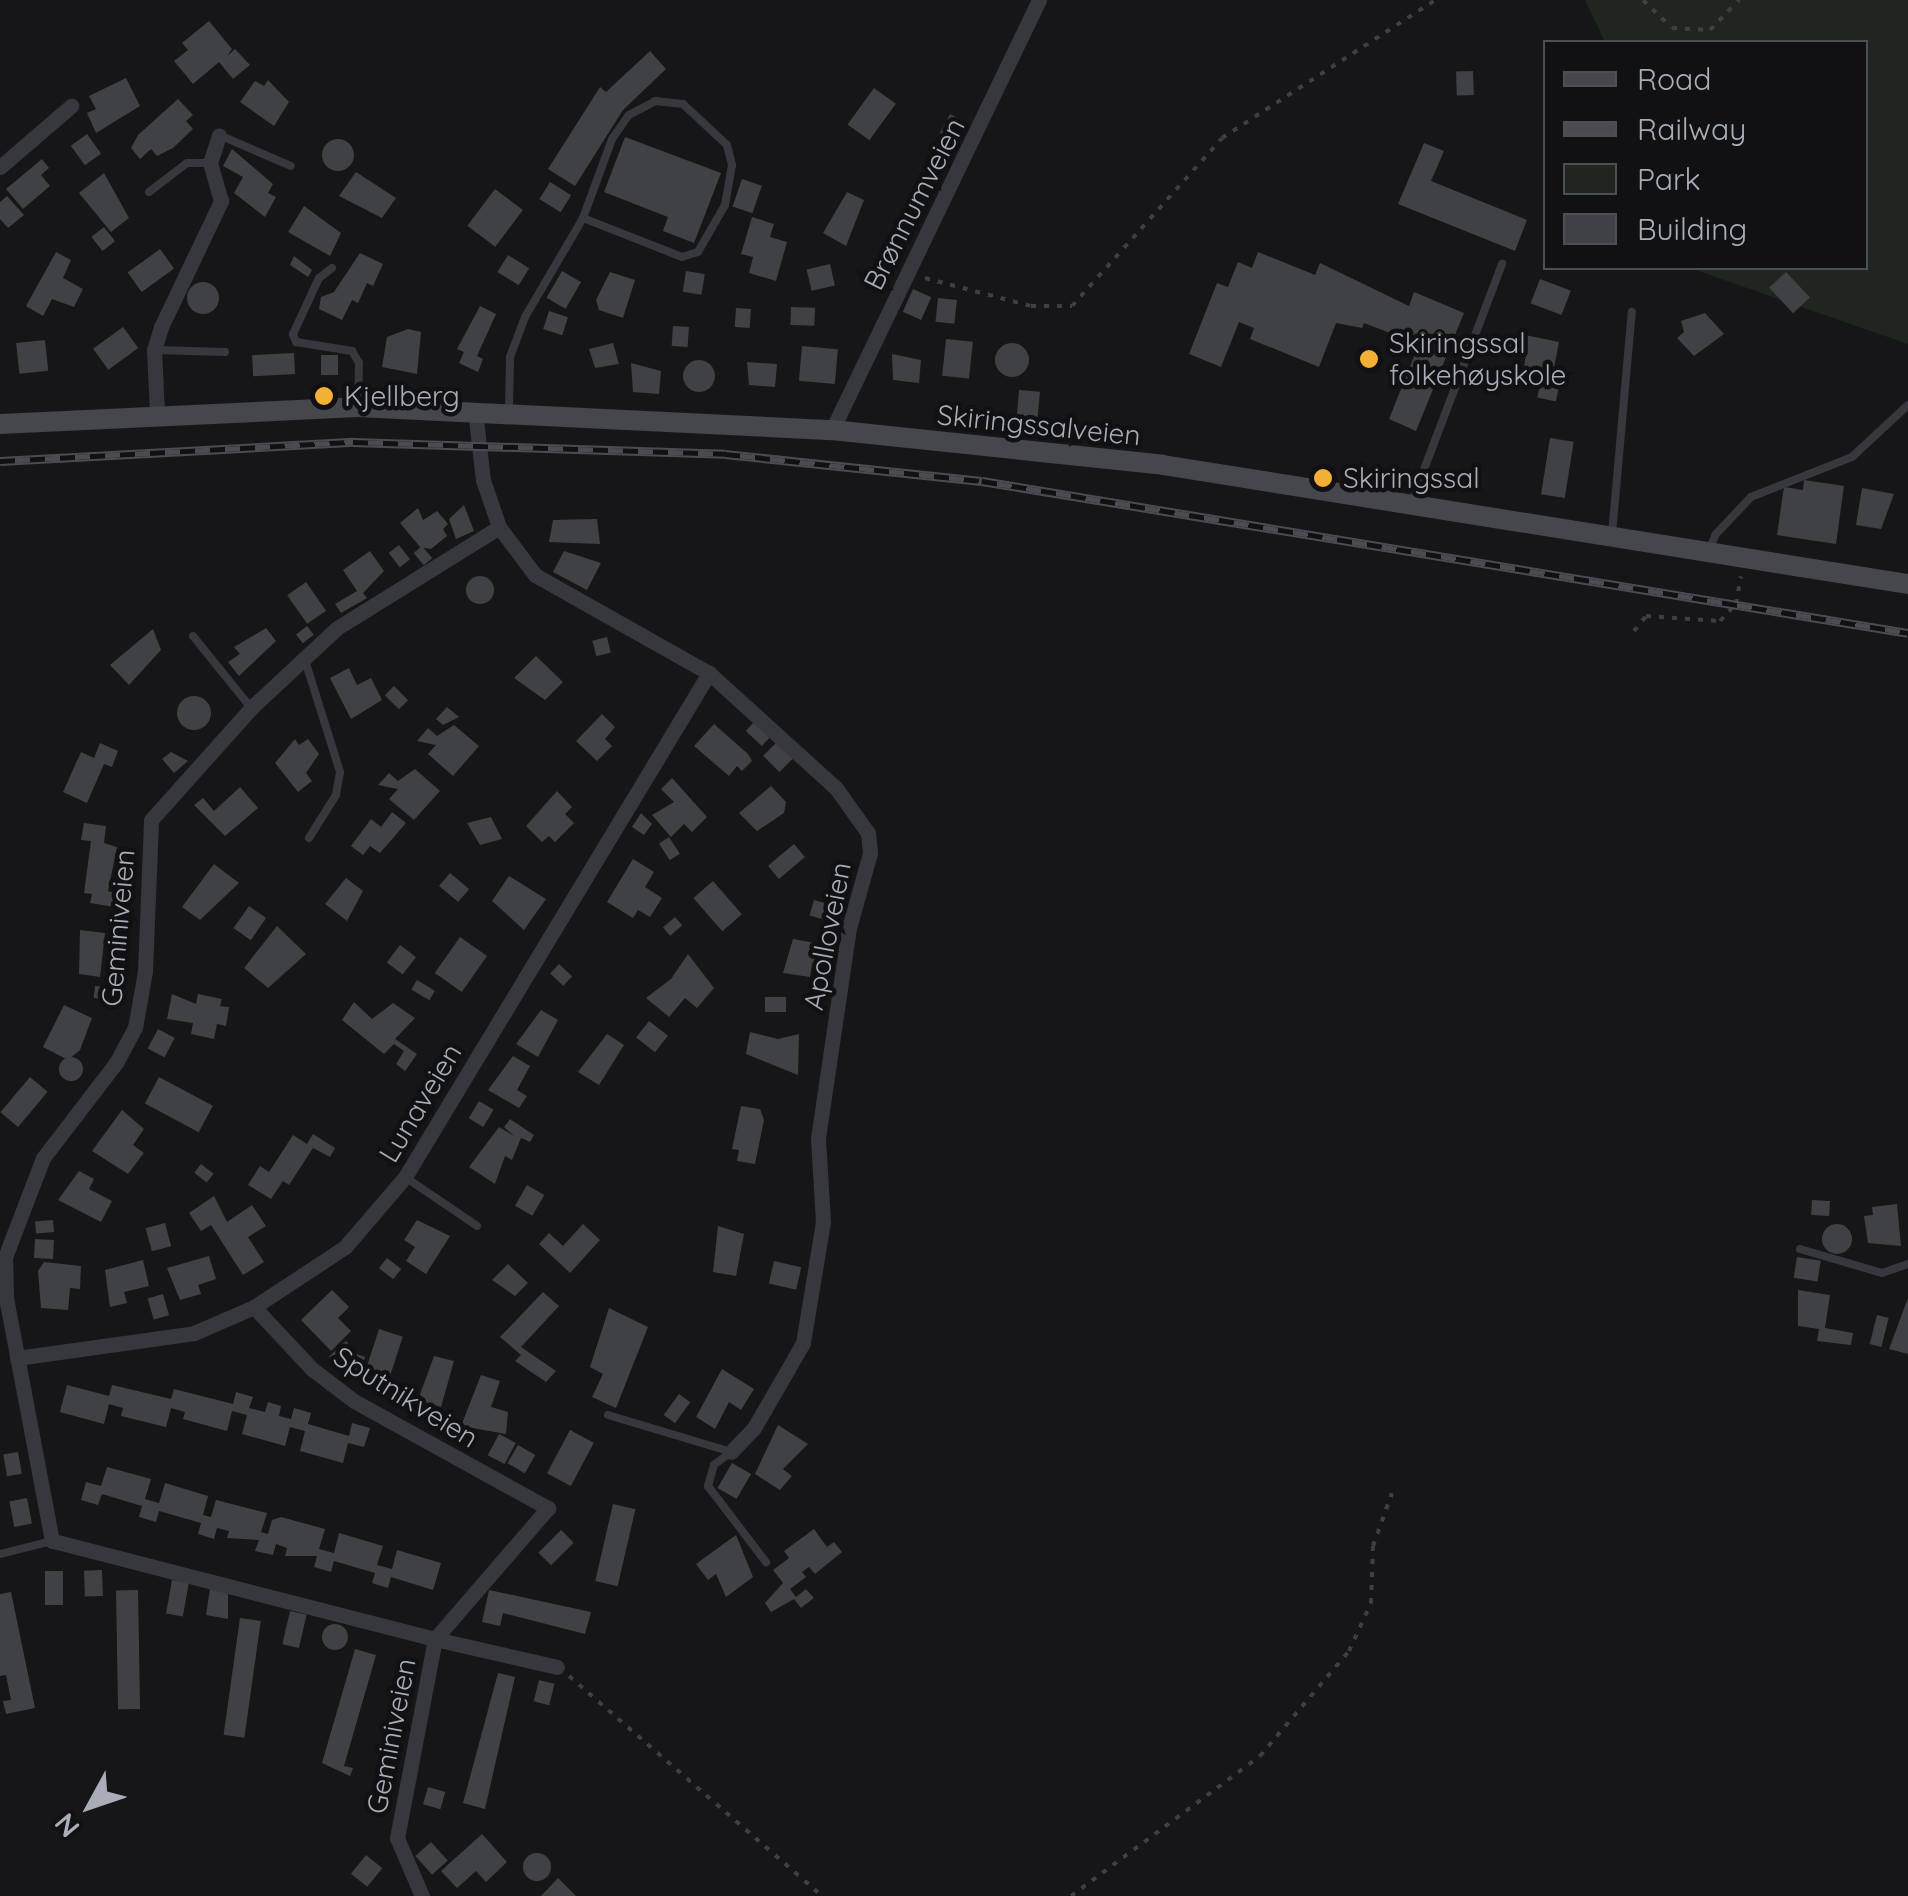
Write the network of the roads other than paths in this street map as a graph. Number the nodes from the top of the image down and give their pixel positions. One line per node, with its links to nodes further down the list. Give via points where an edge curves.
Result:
1 (1039, 0): 20 (street, Brønnumveien)
2 (71, 106): 6 (street)
3 (219, 135): 4 (street); 5 (lane)
4 (210, 162): 7 (lane, via 187,163); 12 (street, via 221,201 217,218)
5 (290, 166)
6 (0, 167)
7 (149, 192)
8 (582, 218): 8 (lane, via 612,139 629,115 655,101 683,104 727,145 732,165 725,205 698,252 682,257); 17 (lane, via 510,357)
9 (1502, 264): 21 (lane)
10 (332, 268): 15 (lane, via 318,278 294,334 296,342 352,351)
11 (1632, 312): 23 (lane)
12 (154, 350): 13 (lane); 18 (street)
13 (225, 352)
14 (1908, 405): 24 (lane, via 1852,458 1751,498 1716,534)
15 (358, 407): 16 (main road, Skiringssalveien); 18 (main road, Skiringssalveien)
16 (475, 410): 17 (main road, Skiringssalveien); 22 (street, Apolloveien, via 483,480)
17 (509, 410): 20 (main road, Skiringssalveien)
18 (156, 414): 19 (main road, Skiringssalveien)
19 (0, 424)
20 (832, 430): 21 (main road, Skiringssalveien, via 1163,466)
21 (1411, 505): 23 (main road, Skiringssalveien)
22 (499, 527): 27 (street, Geminiveien, via 337,628); 28 (street, Apolloveien, via 552,588)
23 (1611, 539): 24 (main road, Skiringssalveien)
24 (1707, 556): 25 (main road, Skiringssalveien)
25 (1908, 584)
26 (193, 636): 29 (lane)
27 (304, 657): 29 (street, Geminiveien); 30 (lane, via 340,772 336,794)
28 (709, 673): 31 (street, Lunaveien); 38 (street, Apolloveien, via 847,800 868,833 870,853 849,928 820,1122 823,1222 803,1343 763,1416)
29 (250, 708): 36 (street, Geminiveien, via 152,820 146,972 134,1028 116,1063 43,1158 14,1220 5,1257)
30 (309, 838)
31 (404, 1178): 32 (lane); 35 (street, Lunaveien, via 345,1247)
32 (477, 1226)
33 (1800, 1249): 34 (lane, via 1882,1272)
34 (1908, 1264)
35 (254, 1308): 36 (street, Lunaveien, via 194,1333); 39 (street, Sputnikveien, via 312,1369 354,1401)
36 (17, 1358): 40 (street, Geminiveien)
37 (608, 1415): 38 (lane)
38 (731, 1452): 42 (lane, via 714,1465 708,1486)
39 (548, 1508): 43 (street, Geminiveien)
40 (52, 1540): 41 (lane); 43 (street, Geminiveien)
41 (0, 1554)
42 (766, 1562)
43 (434, 1640): 44 (street, Geminiveien); 45 (street, Geminiveien, via 397,1838)
44 (557, 1667)
45 (422, 1896)

